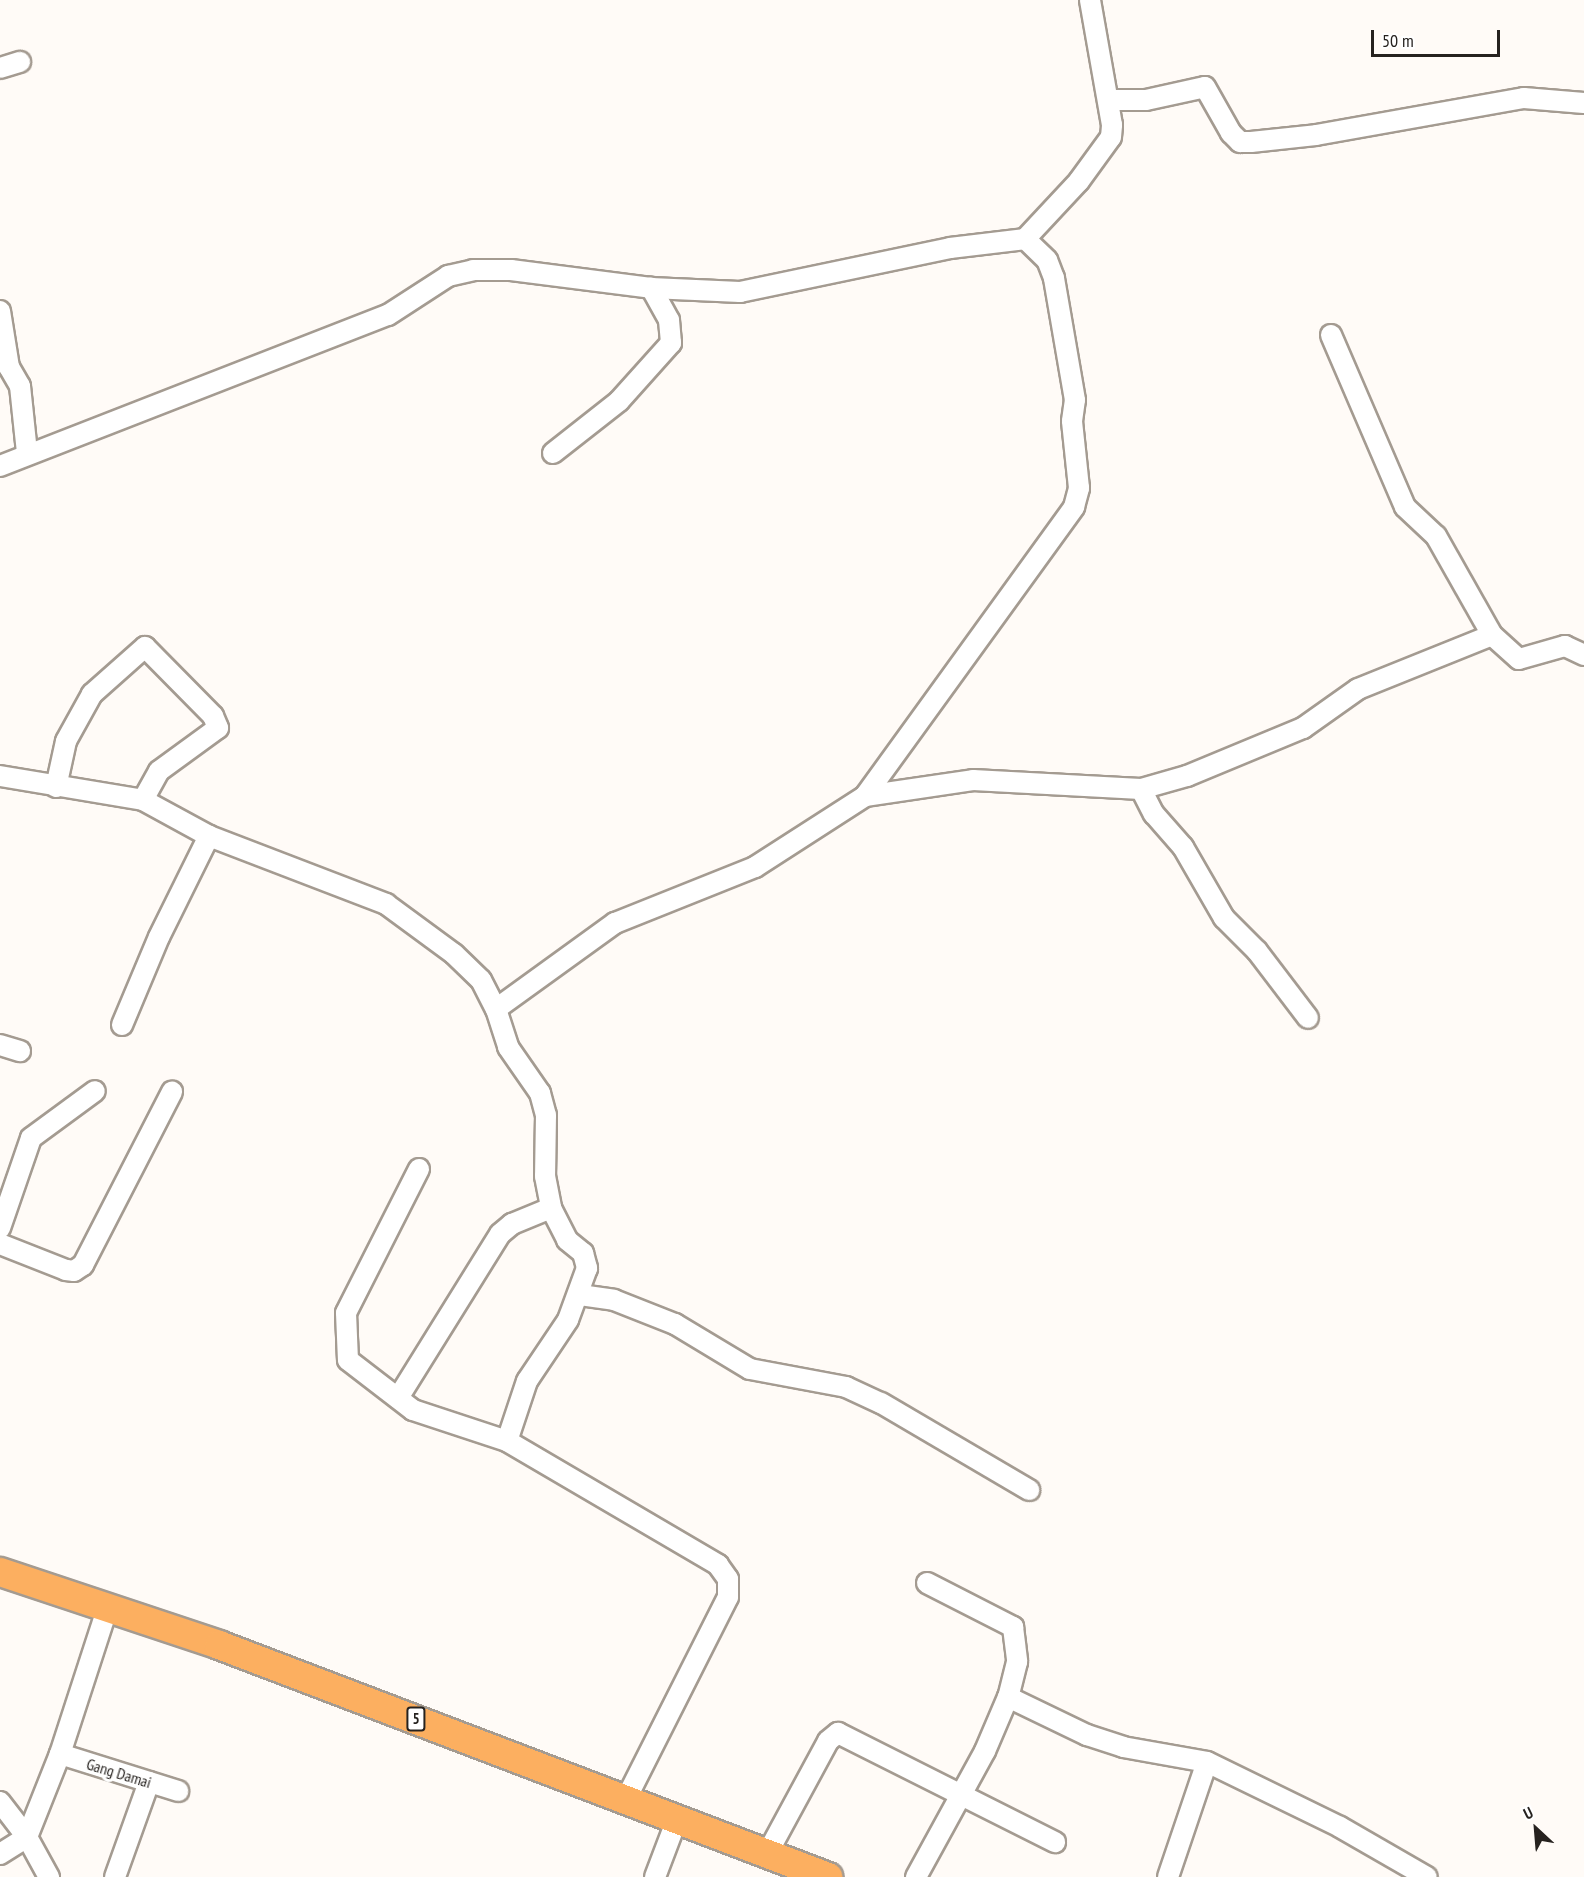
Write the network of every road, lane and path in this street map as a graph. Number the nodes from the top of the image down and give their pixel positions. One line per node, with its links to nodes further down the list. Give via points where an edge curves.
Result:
1 (1090, 0): 4 (street)
2 (21, 62): 3 (street)
3 (0, 68)
4 (1108, 100): 5 (street, via 1146,100 1205,87 1231,134 1240,142 1524,98); 6 (street, via 1112,125 1109,142 1058,207)
5 (1584, 104)
6 (1025, 239): 7 (street, via 939,250 740,292); 18 (street, via 1047,260 1054,278 1075,400 1072,421 1079,488 1074,507)
7 (651, 288): 10 (street, via 511,270 473,270 448,276 388,315); 11 (street, via 669,320 671,343 619,401)
8 (0, 311): 10 (street, via 9,367 20,386)
9 (1331, 335): 13 (street, via 1405,507 1436,536)
10 (27, 453): 12 (street)
11 (554, 453)
12 (0, 466)
13 (1492, 636): 14 (street, via 1519,659 1565,646); 17 (street, via 1358,689 1303,728 1187,776)
14 (1584, 655)
15 (0, 776): 16 (street)
16 (56, 787): 19 (street); 19 (street, via 66,741 92,694 145,647 213,716 218,728 159,771)
17 (1141, 789): 18 (street, via 973,780); 22 (street, via 1154,814 1183,847 1218,910 1257,951)
18 (866, 796): 21 (street, via 755,867 615,923)
19 (143, 800): 20 (street)
20 (209, 836): 21 (street, via 386,904 468,967); 23 (street, via 159,937)
21 (496, 1009): 30 (street, via 508,1047 534,1081 544,1105 545,1176)
22 (1308, 1018)
23 (122, 1025)
24 (0, 1045): 25 (street)
25 (20, 1051)
26 (95, 1090): 29 (street, via 33,1135)
27 (172, 1092): 32 (street, via 83,1264 74,1271 66,1270)
28 (419, 1169): 34 (street, via 345,1321 348,1360)
29 (8, 1176): 31 (street)
30 (551, 1208): 33 (street, via 567,1240 585,1259 587,1274); 34 (street, via 512,1224 500,1234)
31 (0, 1228)
32 (0, 1244)
33 (580, 1295): 35 (street, via 527,1381); 36 (street, via 614,1300 675,1324 750,1370 846,1387 881,1403)
34 (398, 1398): 35 (street, via 437,1420)
35 (507, 1441): 46 (street, via 718,1565 728,1579 728,1597)
36 (1029, 1490)
37 (0, 1572): 39 (highway, 5)
38 (927, 1583): 40 (street, via 1013,1627 1017,1662)
39 (108, 1606): 41 (street); 46 (highway, 5)
40 (1008, 1697): 42 (street, via 1096,1738 1144,1752); 45 (street)
41 (60, 1754): 43 (street, Gang Damai); 49 (street)
42 (1207, 1762): 58 (street); 59 (street, via 1340,1827)
43 (149, 1782): 44 (street, Gang Damai); 54 (street)
44 (178, 1791)
45 (960, 1797): 50 (street); 52 (street, via 838,1733 828,1741); 57 (street)
46 (625, 1801): 48 (highway, 5)
47 (0, 1802): 49 (street)
48 (676, 1819): 52 (highway, 5); 55 (street)
49 (27, 1837): 51 (street); 53 (street)
50 (1055, 1842)
51 (0, 1854)
52 (767, 1854): 56 (highway, 5)
53 (49, 1877)
54 (115, 1877)
55 (655, 1877)
56 (828, 1877)
57 (916, 1877)
58 (1168, 1877)
59 (1427, 1877)

